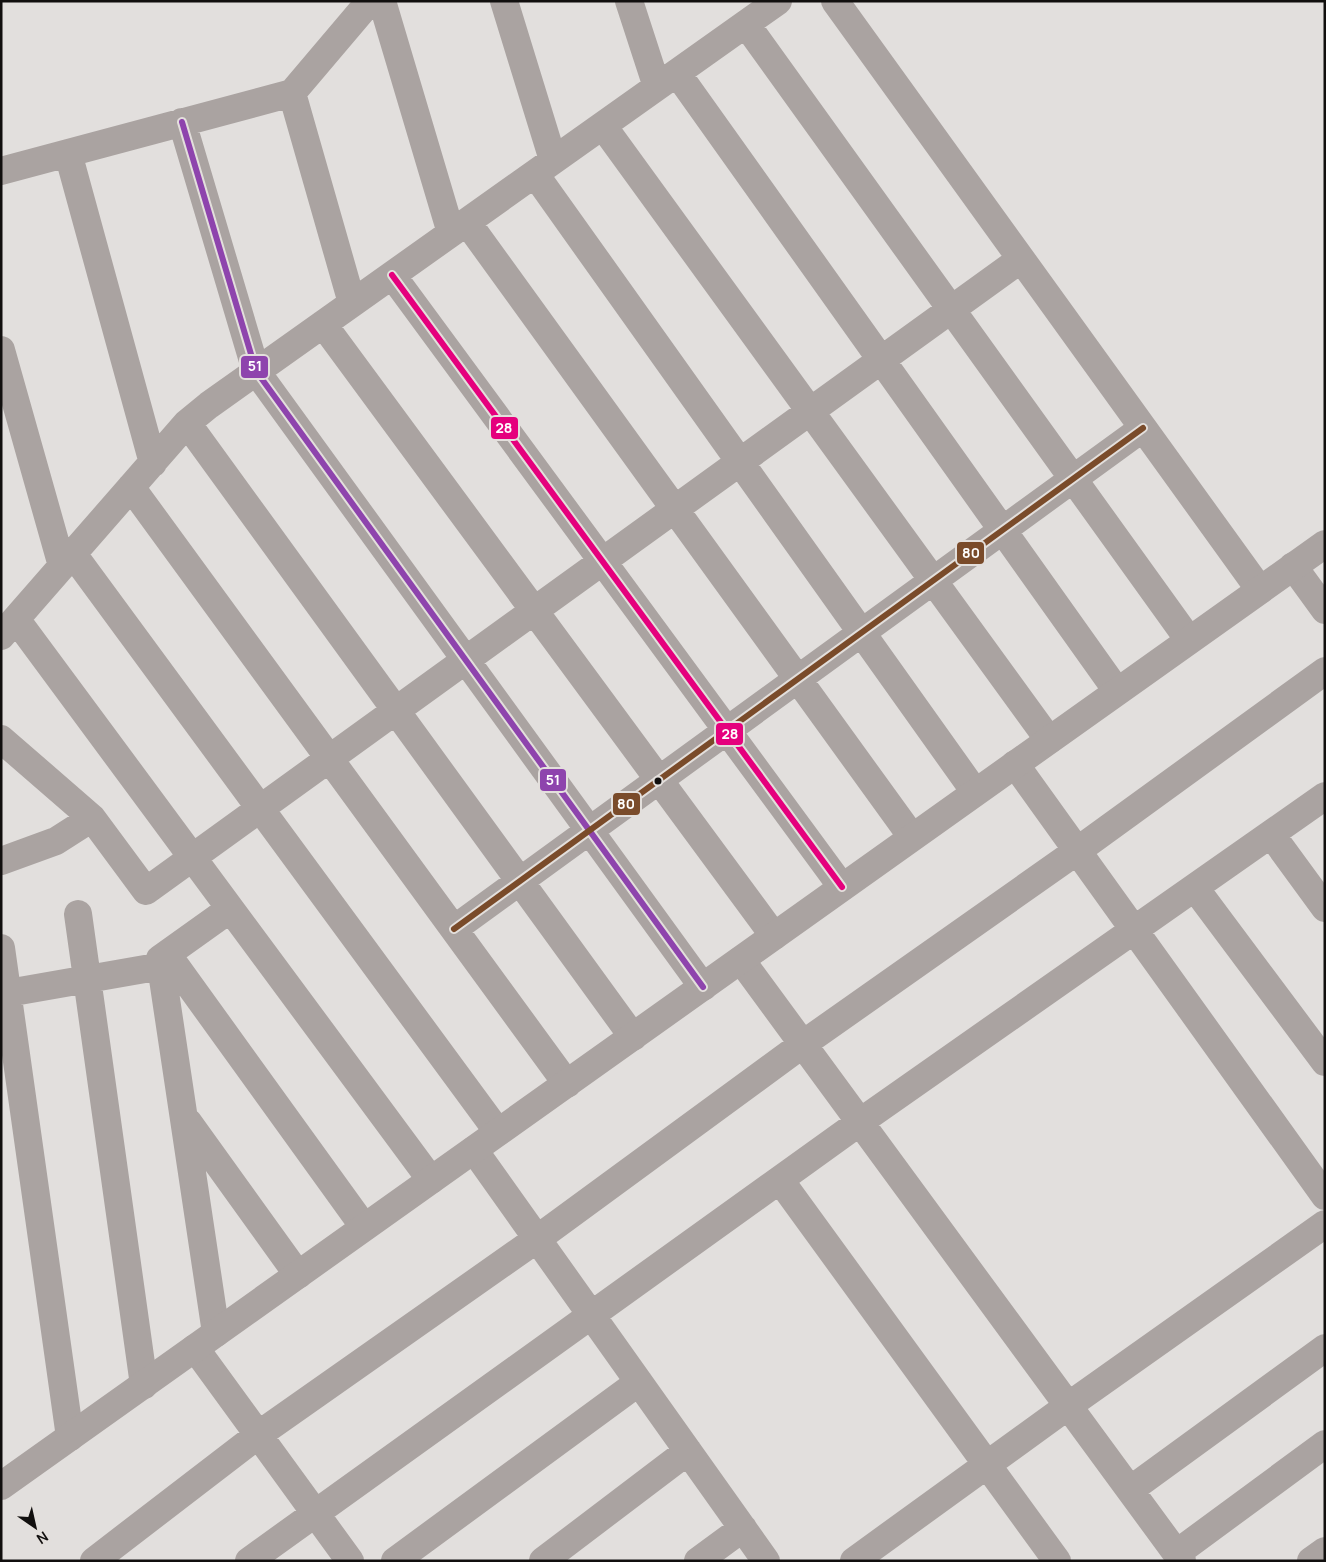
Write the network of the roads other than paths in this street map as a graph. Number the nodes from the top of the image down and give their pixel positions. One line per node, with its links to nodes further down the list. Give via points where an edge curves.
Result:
1 (370, 1): 9 (street)
2 (382, 1): 15 (street)
3 (504, 1): 13 (street)
4 (629, 1): 8 (street)
5 (778, 1): 7 (street)
6 (835, 1): 16 (street)
7 (750, 14): 8 (street); 19 (street)
8 (667, 80): 11 (street); 22 (street)
9 (292, 93): 10 (street); 18 (street)
10 (182, 122): 12 (street); 23 (street)
11 (603, 126): 13 (street); 24 (street)
12 (68, 153): 14 (street); 28 (street)
13 (544, 167): 15 (street); 27 (street)
14 (1, 171)
15 (459, 227): 17 (street); 31 (street)
16 (1021, 259): 19 (street); 26 (street)
17 (392, 275): 18 (street); 35 (street)
18 (352, 303): 20 (street)
19 (951, 309): 22 (street); 29 (street)
20 (323, 324): 23 (street); 39 (street)
21 (1, 350): 34 (street)
22 (881, 360): 24 (street); 32 (street)
23 (256, 371): 25 (street, via 209,404); 44 (street)
24 (810, 411): 27 (street); 37 (street)
25 (188, 424): 28 (street); 48 (street)
26 (1143, 428): 29 (street); 38 (street)
27 (740, 462): 31 (street); 42 (street)
28 (153, 463): 30 (street)
29 (1073, 479): 32 (street); 43 (street)
30 (131, 487): 34 (street); 52 (street)
31 (675, 508): 35 (street); 46 (street)
32 (1002, 530): 37 (street); 47 (street)
33 (1325, 544): 36 (street)
34 (68, 560): 41 (street); 57 (street)
35 (602, 561): 39 (street); 49 (street)
36 (1293, 566): 38 (street); 40 (street)
37 (934, 580): 42 (street); 50 (street)
38 (1260, 590): 43 (street)
39 (534, 610): 44 (street); 54 (street)
40 (1325, 610)
41 (9, 628): 63 (street)
42 (862, 633): 46 (street); 55 (street)
43 (1189, 640): 47 (street)
44 (465, 660): 48 (street); 59 (street)
45 (1325, 672): 62 (street)
46 (798, 679): 49 (street); 61 (street)
47 (1117, 691): 50 (street)
48 (396, 710): 52 (street); 65 (street)
49 (728, 730): 54 (street); 66 (street)
50 (1049, 740): 53 (street)
51 (5, 747): 58 (street)
52 (329, 758): 57 (street); 71 (street)
53 (1015, 764): 55 (street); 62 (street)
54 (659, 780): 59 (street); 73 (street)
55 (976, 792): 61 (street)
56 (1325, 796): 60 (street)
57 (260, 808): 63 (street); 86 (street)
58 (92, 818): 63 (street, via 146,891); 64 (street, via 56,841)
59 (589, 831): 65 (street); 78 (street)
60 (1271, 834): 67 (street); 69 (street)
61 (912, 837): 66 (street)
62 (1077, 851): 72 (street); 81 (street)
63 (192, 857): 68 (street)
64 (1, 861)
65 (520, 881): 71 (street); 80 (street)
66 (842, 887): 73 (street)
67 (1195, 888): 72 (street); 82 (street)
68 (230, 908): 75 (street); 88 (street)
69 (1325, 908)
70 (78, 914): 77 (street)
71 (454, 930): 83 (street)
72 (1134, 930): 85 (street); 90 (street)
73 (774, 936): 76 (street)
74 (1, 948): 79 (street)
75 (164, 960): 77 (street); 84 (street); 92 (street)
76 (741, 960): 78 (street); 81 (street)
77 (87, 979): 79 (street); 99 (street)
78 (703, 987): 80 (street)
79 (8, 993): 102 (street)
80 (633, 1036): 83 (street)
81 (803, 1044): 85 (street); 93 (street)
82 (1325, 1062)
83 (566, 1084): 86 (street)
84 (184, 1118): 94 (street); 96 (street)
85 (860, 1122): 89 (street); 100 (street)
86 (498, 1132): 87 (street)
87 (474, 1150): 88 (street); 93 (street)
88 (431, 1180): 92 (street)
89 (780, 1180): 95 (street); 105 (street)
90 (1325, 1196)
91 (1325, 1224): 100 (street)
92 (364, 1227): 94 (street)
93 (537, 1238): 95 (street); 101 (street)
94 (298, 1275): 96 (street)
95 (592, 1315): 98 (street); 108 (street)
96 (206, 1341): 99 (street); 101 (street)
97 (1325, 1348): 107 (street)
98 (640, 1382): 104 (street); 115 (street)
99 (144, 1384): 102 (street)
100 (1068, 1406): 105 (street); 107 (street)
101 (258, 1435): 108 (street); 112 (street)
102 (70, 1437): 106 (street)
103 (1325, 1444): 111 (street)
104 (688, 1451): 109 (street); 116 (street)
105 (987, 1465): 119 (street); 120 (street)
106 (1, 1486)
107 (1130, 1490): 111 (street)
108 (315, 1513): 113 (street); 114 (street)
109 (743, 1528): 117 (street); 118 (street)
110 (1325, 1551): 121 (street)
111 (1179, 1557)
112 (94, 1561)
113 (248, 1561)
114 (350, 1561)
115 (394, 1561)
116 (543, 1561)
117 (698, 1561)
118 (766, 1561)
119 (854, 1561)
120 (1056, 1561)
121 (1311, 1561)

